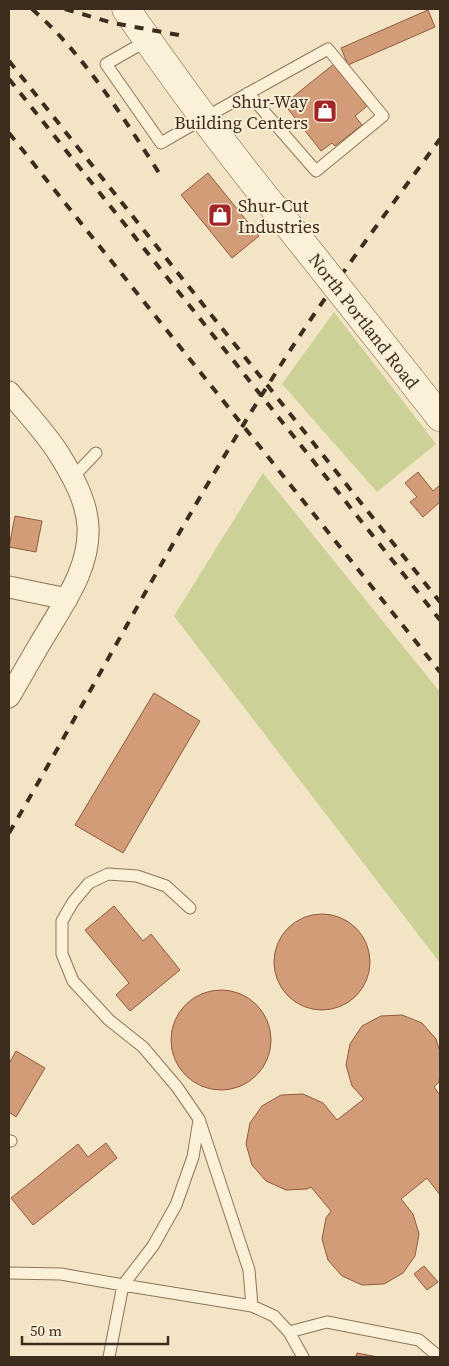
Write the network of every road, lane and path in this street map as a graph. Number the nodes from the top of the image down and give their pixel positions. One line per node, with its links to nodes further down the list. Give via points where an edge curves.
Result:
1 (126, 9): 2 (main road, North Portland Road)
2 (148, 40): 4 (main road, North Portland Road); 4 (lane, via 106,64 161,143)
3 (248, 93): 3 (lane, via 316,171 383,116 328,49); 4 (lane)
4 (205, 117): 6 (main road, North Portland Road, bridge)
5 (9, 392): 8 (street, via 58,452)
6 (440, 417)
7 (96, 453): 8 (lane)
8 (73, 477): 10 (street, via 84,506 88,542 81,570)
9 (9, 587): 10 (street)
10 (66, 599): 11 (street)
11 (9, 697)
12 (190, 908): 13 (lane, via 166,886 137,876 108,874 89,883 62,921 62,954 73,981 109,1020 143,1047)
13 (199, 1119): 15 (lane, via 193,1157 176,1205 153,1246); 16 (lane, via 249,1270)
14 (9, 1272): 15 (lane, via 60,1274)
15 (123, 1285): 16 (lane); 18 (lane)
16 (252, 1306): 17 (lane, via 274,1316)
17 (289, 1332): 19 (lane); 20 (lane, via 327,1322 419,1340)
18 (109, 1357)
19 (303, 1357)
20 (439, 1357)

